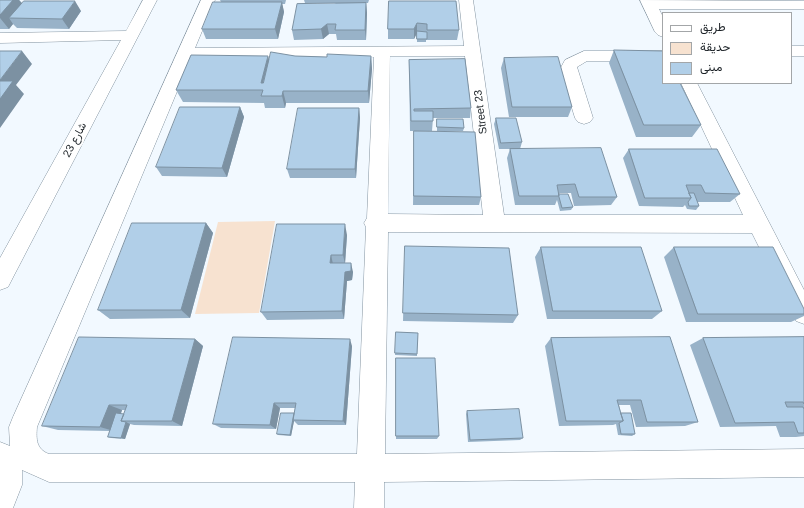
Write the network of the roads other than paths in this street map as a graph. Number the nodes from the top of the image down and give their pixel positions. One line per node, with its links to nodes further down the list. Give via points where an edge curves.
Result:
1 (150, 0): 8 (street, شارع 23)
2 (208, 0): 14 (street)
3 (466, 0): 11 (street, Street 23)
4 (648, 2): 6 (street); 7 (street)
5 (804, 5): 6 (street)
6 (722, 6)
7 (662, 30)
8 (131, 35): 9 (street); 21 (street, شارع 23)
9 (0, 38)
10 (382, 51): 11 (street); 14 (street); 18 (street)
11 (474, 51): 19 (street, Street 23)
12 (792, 51): 13 (street)
13 (804, 51)
14 (185, 53): 25 (street, via 23,427 23,446 27,455 40,466 49,468)
15 (662, 56): 17 (street, via 584,56 577,59 568,69)
16 (689, 84): 20 (street)
17 (584, 118)
18 (376, 223): 19 (street); 25 (street)
19 (495, 224): 20 (street)
20 (758, 224): 22 (street)
21 (0, 280)
22 (804, 313)
23 (0, 456): 26 (street, via 6,465 9,478)
24 (804, 463): 25 (street)
25 (369, 468): 27 (street)
26 (0, 504)
27 (369, 508)

